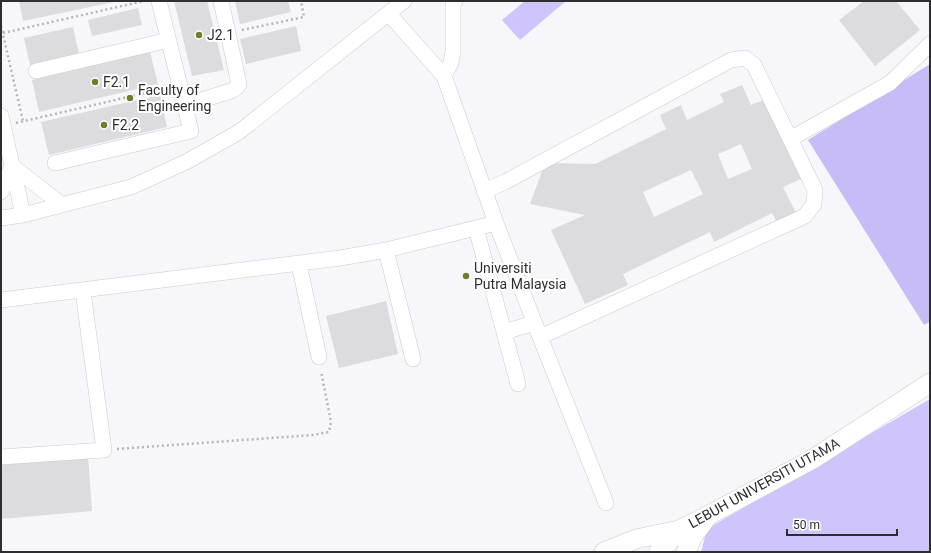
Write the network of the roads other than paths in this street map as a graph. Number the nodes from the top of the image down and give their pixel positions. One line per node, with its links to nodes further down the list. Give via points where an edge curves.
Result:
1 (159, 1): 6 (street)
2 (221, 1): 10 (street, via 239,84 231,91)
3 (455, 1): 9 (street, via 453,51 451,63)
4 (402, 2): 5 (street)
5 (389, 14): 9 (street); 17 (street, via 239,132 186,162 131,187)
6 (169, 40): 8 (street); 10 (street)
7 (930, 44): 12 (street, via 890,83)
8 (36, 71)
9 (444, 76): 15 (street)
10 (185, 105): 13 (street, via 191,131)
11 (1, 116): 14 (street)
12 (790, 139): 15 (street, via 754,65 745,58 731,60 505,182); 28 (street, via 815,190 814,204 805,216)
13 (55, 163)
14 (12, 166): 16 (street); 17 (street); 18 (street)
15 (484, 190): 20 (street)
16 (1, 192)
17 (62, 205): 18 (street)
18 (23, 215): 19 (street)
19 (1, 218)
20 (496, 223): 21 (street); 26 (street)
21 (476, 228): 22 (street); 27 (street)
22 (386, 250): 23 (street); 30 (street)
23 (298, 264): 24 (street); 29 (street)
24 (83, 291): 25 (street); 33 (street, via 104,450)
25 (1, 300)
26 (534, 323): 27 (street); 28 (street)
27 (504, 332): 32 (street)
28 (540, 337): 34 (street)
29 (319, 357)
30 (412, 359)
31 (930, 383): 35 (main road, LEBUH UNIVERSITI UTAMA, via 813,459)
32 (518, 384)
33 (1, 457)
34 (606, 503)
35 (708, 516): 36 (main road, LEBUH UNIVERSITI UTAMA); 40 (main road, via 693,536)
36 (679, 530): 37 (main road, LEBUH UNIVERSITI UTAMA); 39 (main road, LEBUH UNIVERSITI UTAMA)
37 (636, 539): 38 (main road, LEBUH UNIVERSITI UTAMA); 39 (street, via 652,544)
38 (604, 552)
39 (659, 552)
40 (686, 552)

